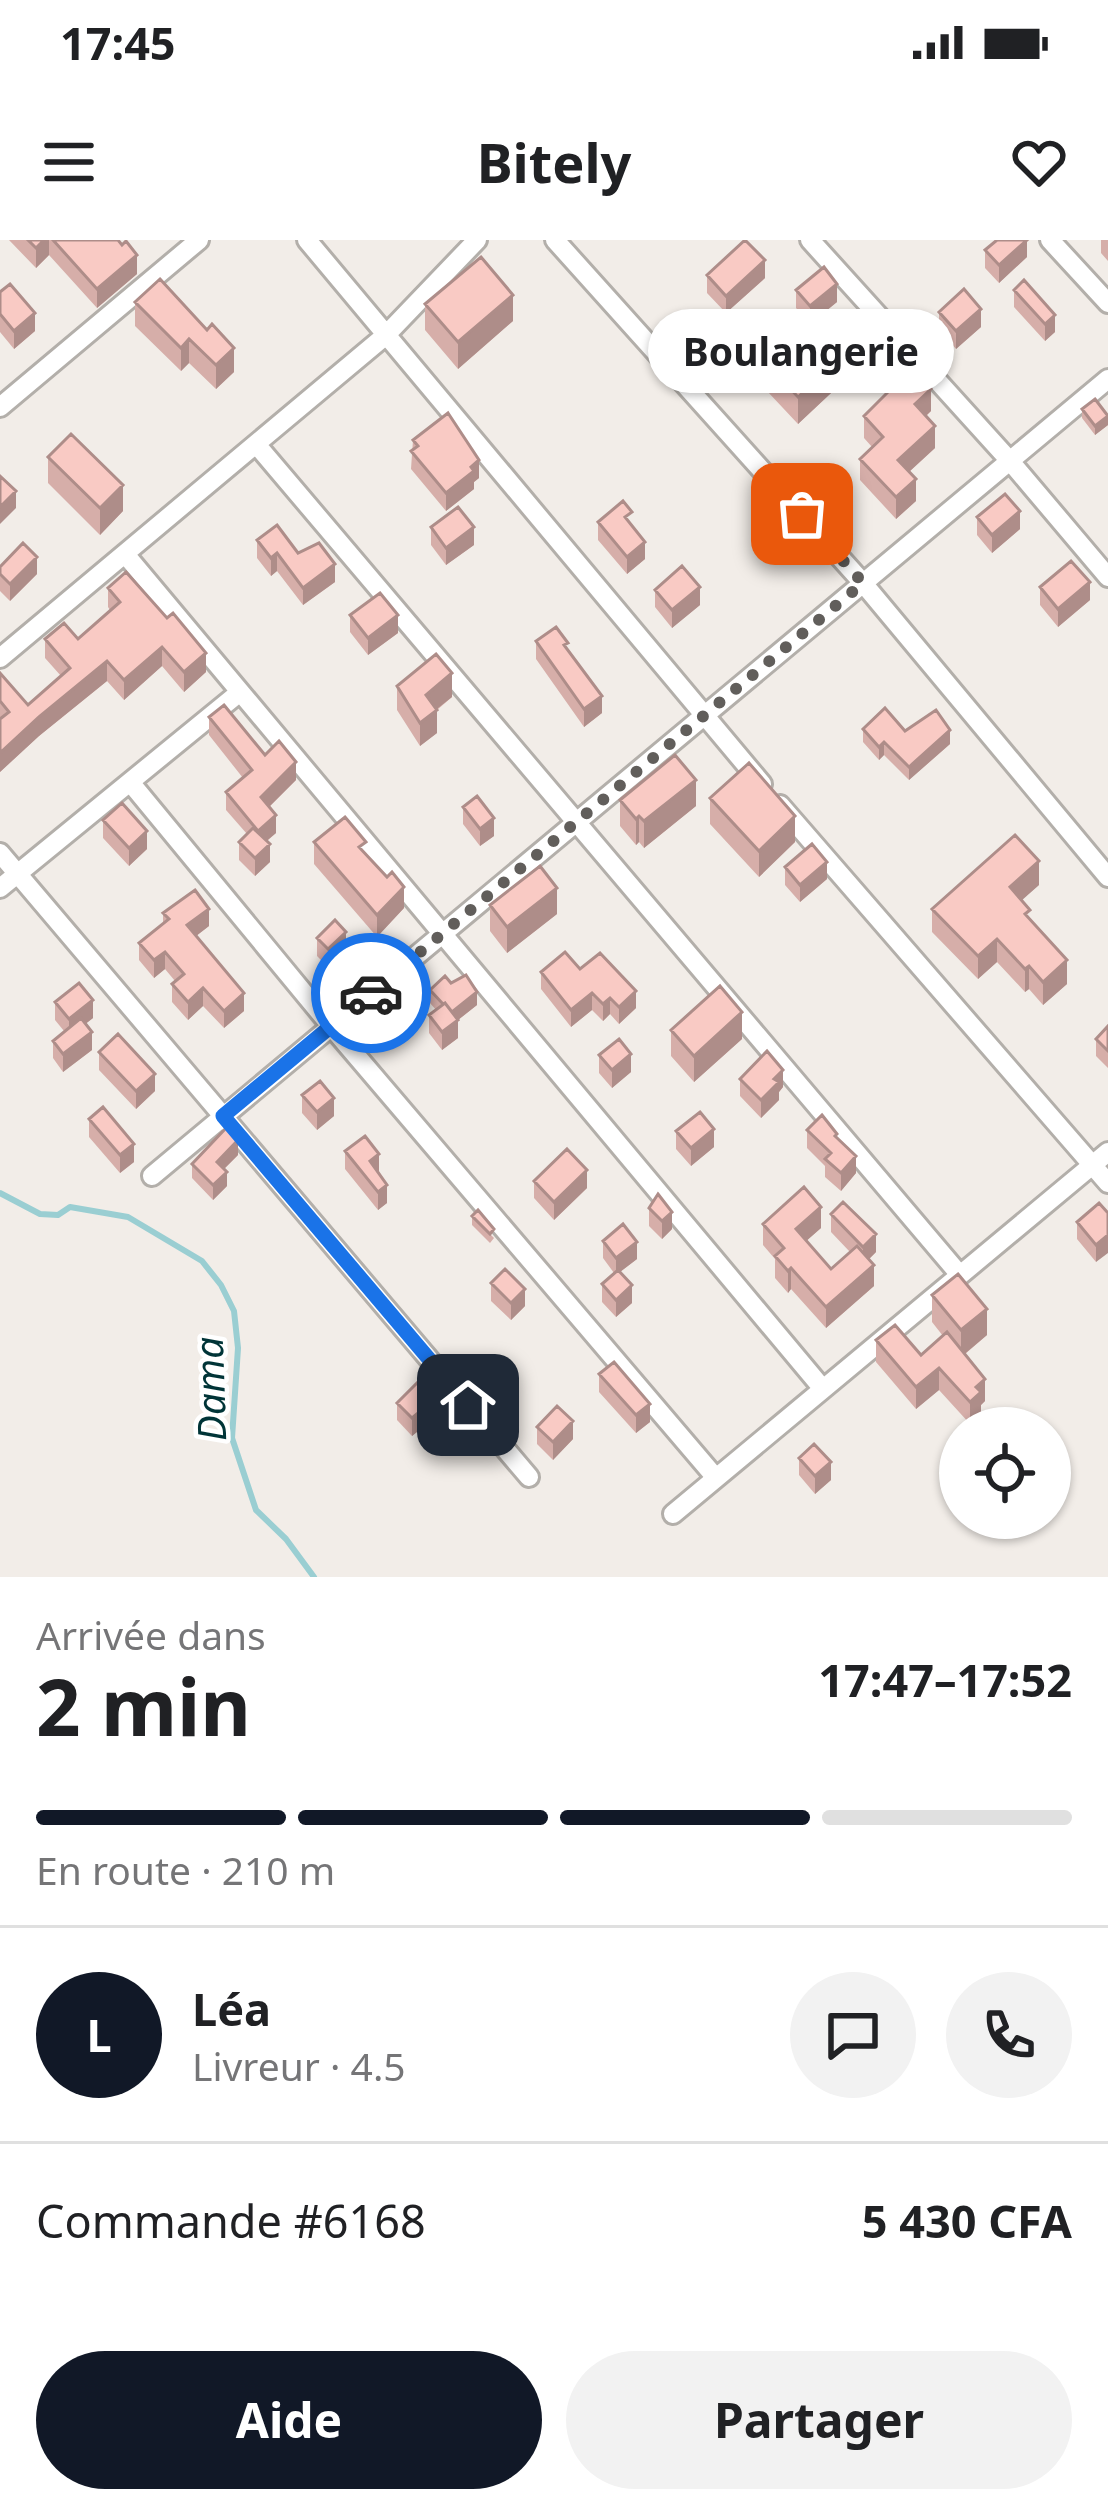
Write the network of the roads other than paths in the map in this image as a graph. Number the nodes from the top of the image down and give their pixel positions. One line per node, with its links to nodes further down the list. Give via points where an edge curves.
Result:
1 (199, 240): 10 (street)
2 (307, 240): 8 (street)
3 (477, 240): 8 (street)
4 (555, 240): 15 (street)
5 (810, 240): 12 (street)
6 (1049, 240): 7 (street)
7 (1108, 304)
8 (386, 335): 11 (street); 18 (street)
9 (1108, 379): 12 (street)
10 (0, 407)
11 (256, 444): 13 (street); 20 (street)
12 (1010, 461): 14 (street); 15 (street)
13 (125, 554): 16 (street); 17 (street)
14 (1108, 577)
15 (863, 583): 18 (street); 23 (street)
16 (0, 658)
17 (240, 692): 19 (street); 25 (street)
18 (703, 716): 20 (street); 28 (street)
19 (130, 782): 22 (street); 26 (street)
20 (576, 822): 25 (street); 31 (street)
21 (0, 853): 22 (street)
22 (17, 873): 24 (street); 27 (street)
23 (1108, 877)
24 (0, 888)
25 (442, 934): 26 (street); 32 (street)
26 (331, 1026): 27 (street); 34 (street)
27 (223, 1116): 29 (street); 33 (street)
28 (1100, 1158): 30 (street); 31 (street)
29 (152, 1176)
30 (1108, 1183)
31 (960, 1275): 32 (street)
32 (823, 1389): 34 (street)
33 (529, 1477)
34 (716, 1478): 35 (street)
35 (673, 1514)

